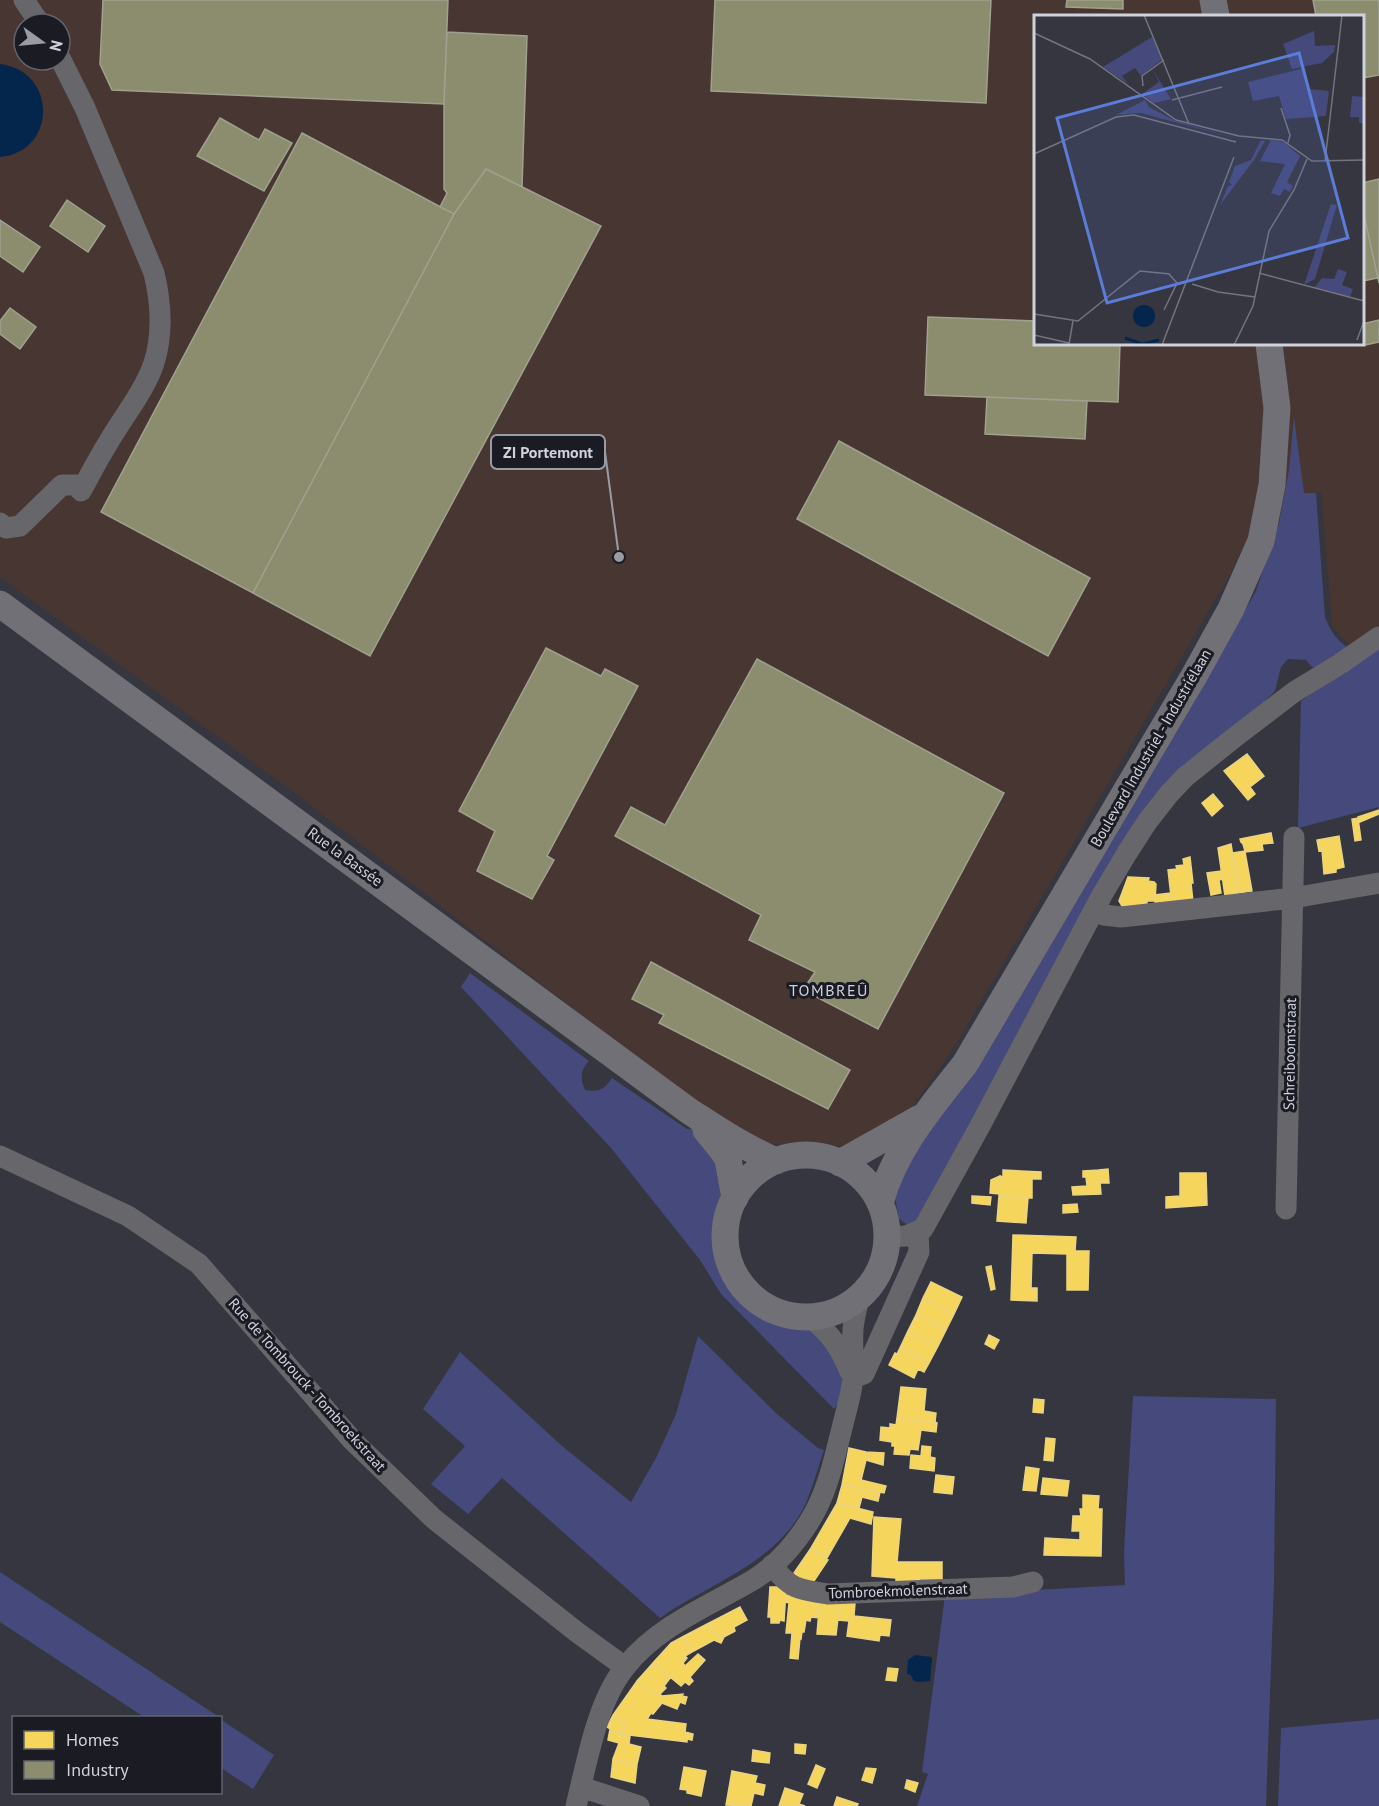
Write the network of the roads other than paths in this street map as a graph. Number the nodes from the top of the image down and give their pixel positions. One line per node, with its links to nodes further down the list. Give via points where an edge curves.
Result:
1 (1213, 0): 2 (main road)
2 (1216, 15)
3 (67, 72): 5 (street, via 154,273 159,295 154,364 83,488 62,485 20,526 6,528)
4 (1269, 345): 13 (main road, Boulevard Industriel - Industriélaan, via 1277,408 1272,485 1261,542 1231,609 965,1065)
5 (0, 523)
6 (0, 604): 12 (main road, Rue la Bassée)
7 (1379, 637): 11 (street, via 1275,705 1185,777 1147,822)
8 (1294, 837): 10 (street, Schreiboomstraat)
9 (1379, 883): 10 (street)
10 (1293, 898): 11 (street, via 1121,917); 19 (street, Schreiboomstraat)
11 (1094, 911): 20 (street, via 938,1205 924,1229)
12 (689, 1111): 15 (main road, Rue la Bassée); 17 (main road, Rue la Bassée, via 728,1159)
13 (923, 1116): 16 (main road, Boulevard Industriel - Industriélaan); 18 (main road, Boulevard Industriel - Industriélaan, via 893,1165)
14 (0, 1156): 27 (street, Rue de Tombrouck - Tombroekstraat, via 128,1216 199,1264 353,1441 434,1519)
15 (776, 1161): 16 (main road, via 805,1155); 17 (main road, via 755,1174)
16 (840, 1163): 18 (main road, via 870,1186)
17 (735, 1198): 23 (main road, via 727,1218 726,1237 737,1278 750,1294 774,1310)
18 (880, 1203): 21 (main road)
19 (1287, 1209)
20 (918, 1232): 21 (street); 24 (street, via 915,1262 864,1374)
21 (887, 1237): 22 (main road, via 881,1266)
22 (859, 1298): 23 (main road, via 836,1311); 24 (street, via 853,1326)
23 (809, 1317): 24 (street, via 840,1348)
24 (853, 1378): 25 (street, via 825,1490 797,1540)
25 (772, 1565): 26 (street, Tombroekmolenstraat, via 792,1586 828,1594 1013,1587); 27 (street, via 663,1631)
26 (1033, 1582)
27 (625, 1666): 28 (street, via 608,1694 597,1724)
28 (578, 1797): 29 (street)
29 (639, 1806)

